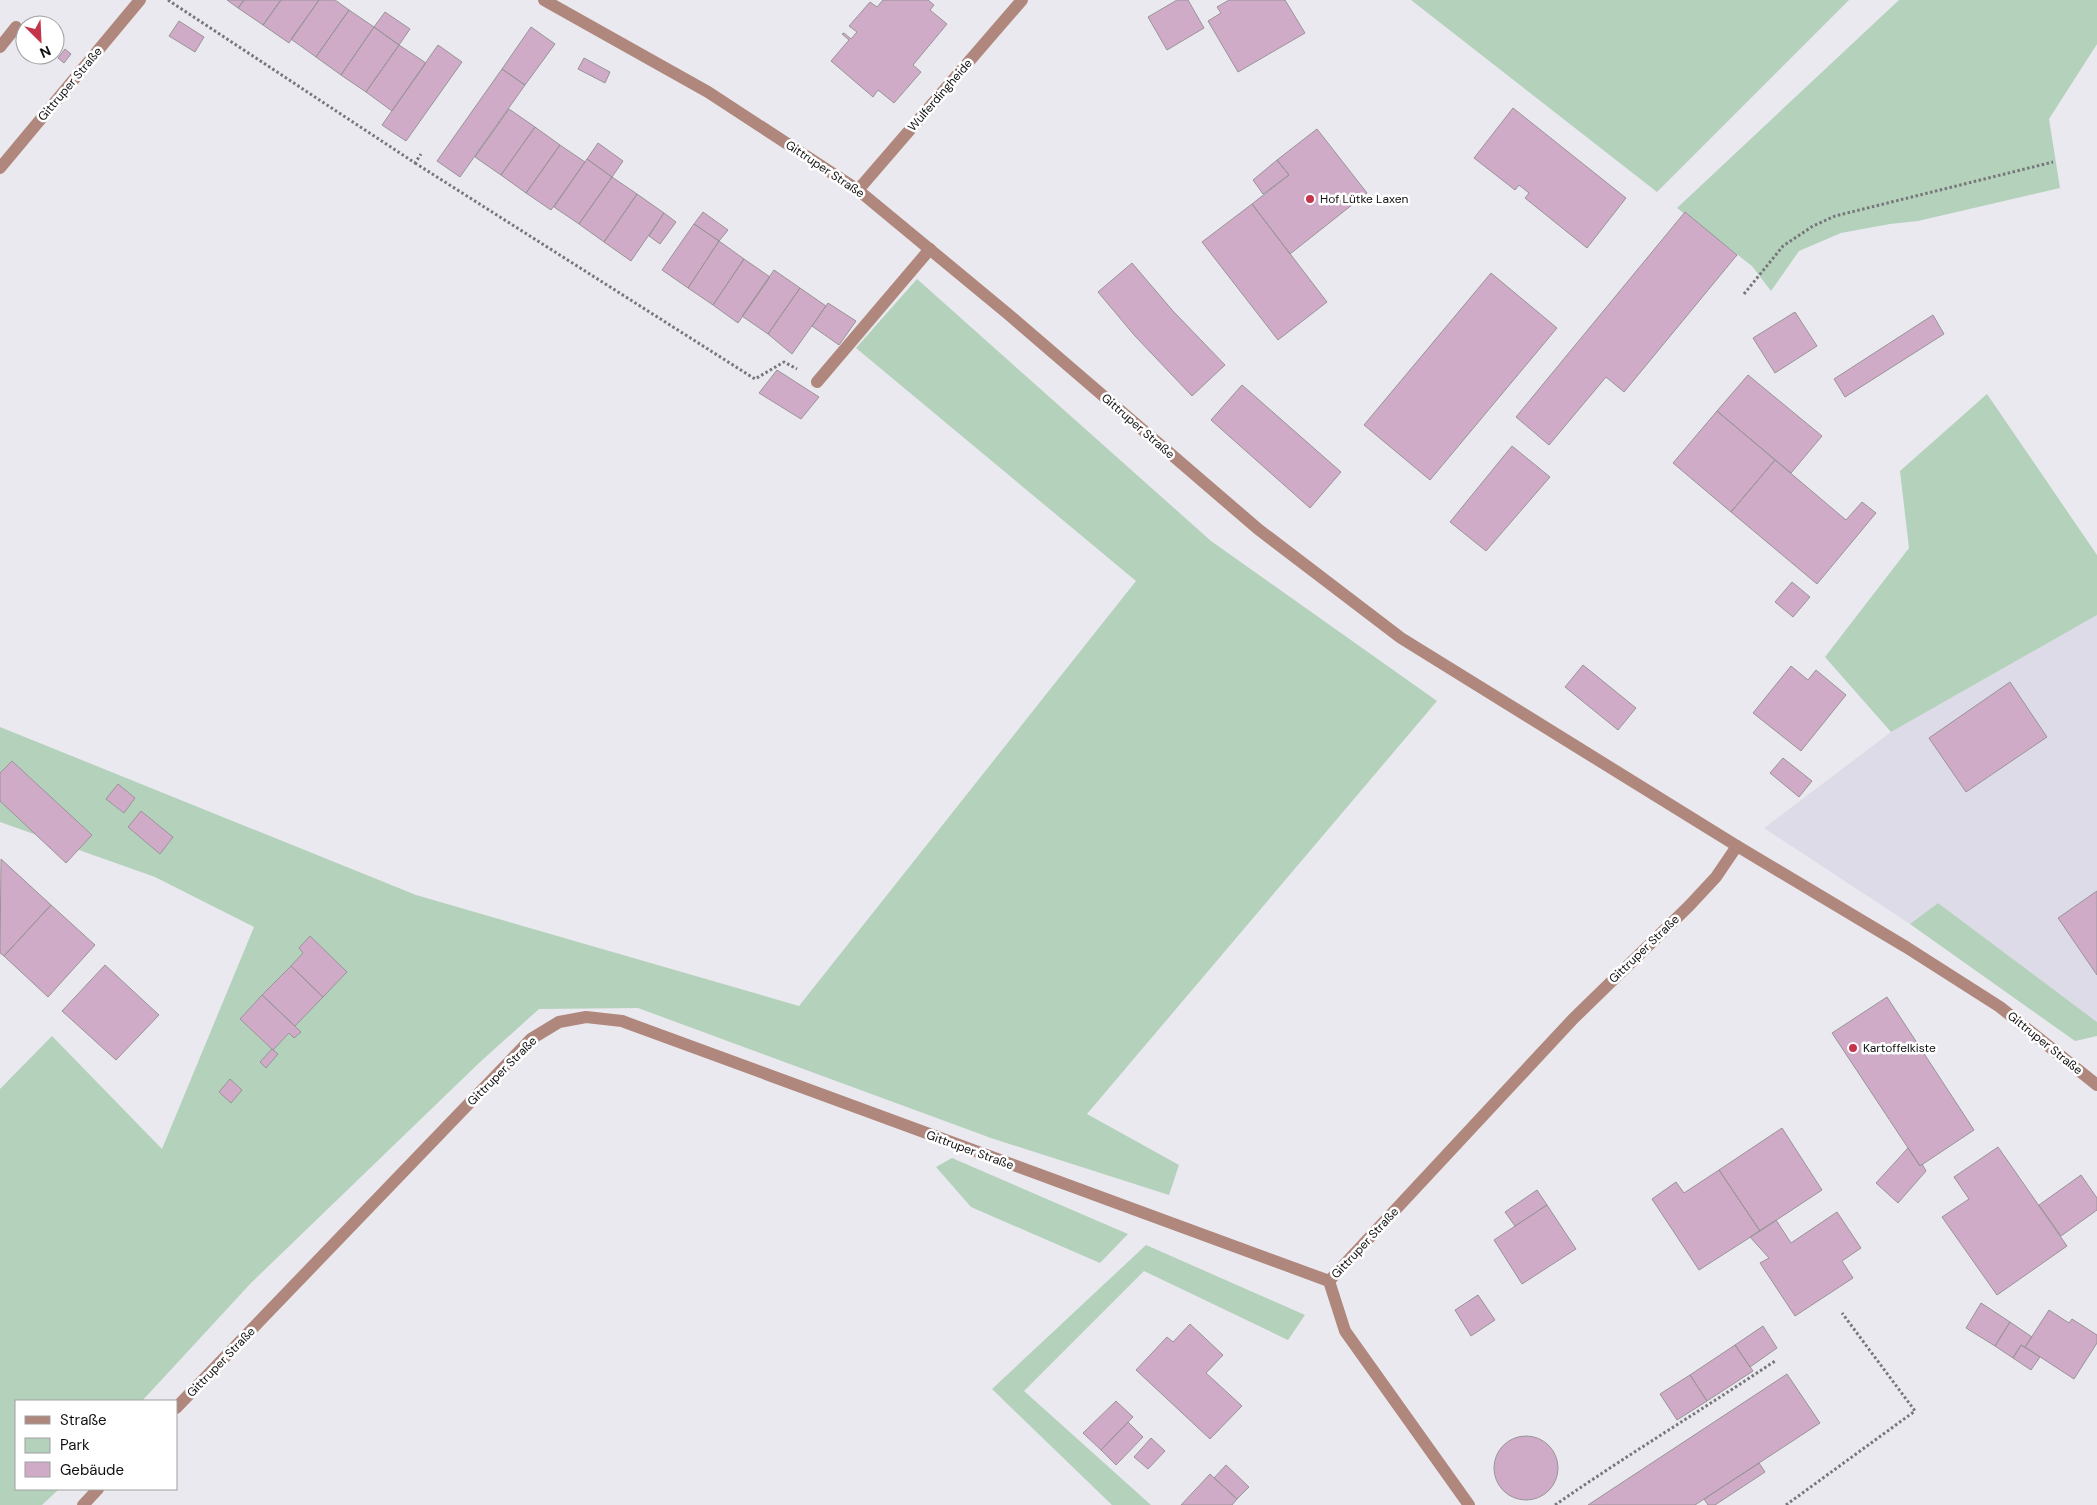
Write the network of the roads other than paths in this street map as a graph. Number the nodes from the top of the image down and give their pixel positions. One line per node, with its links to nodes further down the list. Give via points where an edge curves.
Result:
1 (140, 0): 6 (street, Gittruper Straße)
2 (544, 0): 7 (street, Gittruper Straße, via 708,92)
3 (1022, 0): 7 (street, Wulferdingheide)
4 (15, 28): 5 (street)
5 (0, 47)
6 (0, 168)
7 (858, 190): 8 (street, Gittruper Straße)
8 (930, 249): 9 (street); 10 (street, Gittruper Straße, via 1258,529 1401,638)
9 (817, 382)
10 (1737, 846): 11 (street, Gittruper Straße, via 2000,1007); 12 (street, Gittruper Straße, via 1716,877 1689,906 1574,1018)
11 (2096, 1083)
12 (1329, 1281): 13 (street, Gittruper Straße, via 622,1021 586,1018 559,1022 531,1039); 16 (street, via 1345,1331)
13 (178, 1406)
14 (97, 1490): 15 (street)
15 (83, 1505)
16 (1469, 1505)

